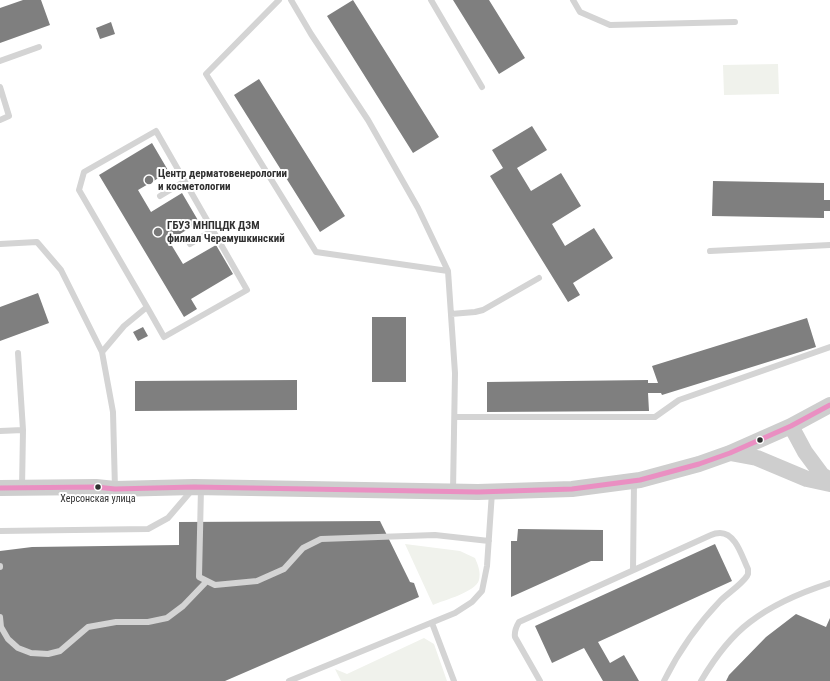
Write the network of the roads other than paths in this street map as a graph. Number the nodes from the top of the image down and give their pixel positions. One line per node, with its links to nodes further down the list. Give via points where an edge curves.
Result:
1 (279, 0): 18 (lane, via 206,74 316,252)
2 (291, 0): 18 (lane, via 368,120 418,208)
3 (431, 0): 9 (lane)
4 (573, 0): 5 (lane, via 580,12 610,25)
5 (735, 22)
6 (39, 47): 7 (lane)
7 (0, 61)
8 (0, 87): 10 (lane, via 9,116)
9 (482, 87)
10 (0, 120)
11 (185, 181): 12 (lane); 13 (lane); 20 (lane, via 156,131 84,172 79,190)
12 (160, 196)
13 (213, 230): 15 (lane); 20 (lane, via 247,290 164,337)
14 (0, 244): 23 (lane, via 37,242 61,270)
15 (190, 244)
16 (830, 245): 17 (lane)
17 (710, 251)
18 (448, 271): 21 (lane)
19 (539, 278): 21 (lane, via 483,310)
20 (147, 307): 23 (lane, via 124,326)
21 (451, 314): 26 (lane)
22 (830, 347): 26 (lane, via 678,400 655,417)
23 (102, 352): 37 (lane, via 113,412)
24 (18, 353): 28 (lane)
25 (830, 405): 27 (street)
26 (455, 417): 38 (lane)
27 (791, 426): 30 (street); 31 (street, via 805,452 822,475)
28 (22, 430): 29 (lane); 36 (lane)
29 (0, 431)
30 (730, 453): 32 (street); 33 (street, via 757,458 807,479)
31 (830, 480)
32 (634, 481): 39 (street, via 572,489); 42 (lane)
33 (830, 484)
34 (198, 487): 37 (street); 38 (street); 40 (lane, via 168,518 148,529); 43 (lane, via 199,576)
35 (0, 488): 36 (street)
36 (22, 488): 37 (street)
37 (114, 488)
38 (454, 491): 39 (street)
39 (492, 491): 41 (lane)
40 (0, 531)
41 (489, 541): 43 (lane, via 436,535 321,539 303,548 284,569 257,581 214,585); 46 (lane, via 482,591 472,602 455,613)
42 (633, 570): 49 (lane, via 519,622 514,632 515,637); 50 (lane, via 720,533 729,535 734,540 748,569 745,579 724,597 690,636)
43 (207, 581): 45 (lane, via 183,606 167,618 88,627 60,651 48,654 31,653 18,648 8,639 1,627)
44 (830, 583): 51 (lane, via 803,592 750,622 727,644)
45 (0, 617)
46 (432, 623): 47 (lane); 48 (lane)
47 (289, 681)
48 (454, 681)
49 (540, 681)
50 (664, 681)
51 (701, 681)

